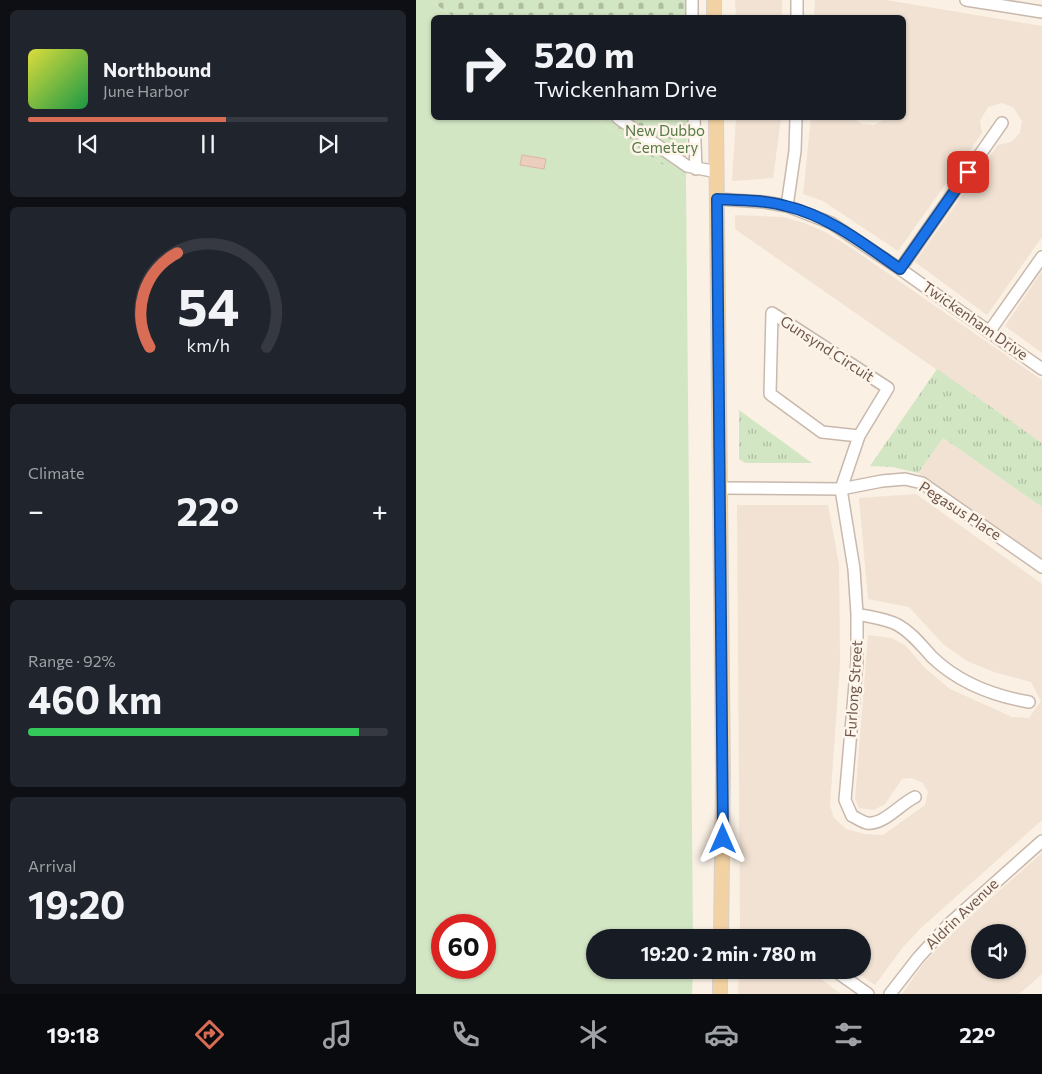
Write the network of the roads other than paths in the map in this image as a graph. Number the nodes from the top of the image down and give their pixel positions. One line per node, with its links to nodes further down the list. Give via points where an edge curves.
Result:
1 (692, 0): 6 (street)
2 (714, 0): 7 (main road)
3 (797, 0): 8 (street)
4 (966, 0): 5 (street)
5 (1042, 12)
6 (692, 15)
7 (714, 15)
8 (797, 15)
9 (625, 120): 14 (street, via 687,166)
10 (694, 120): 14 (street)
11 (716, 120): 15 (main road)
12 (796, 120): 17 (street)
13 (1002, 123): 19 (street)
14 (696, 169): 15 (street)
15 (717, 172): 16 (main road)
16 (717, 199): 17 (street, Twickenham Drive); 23 (main road)
17 (787, 206): 19 (street, Twickenham Drive, via 831,223)
18 (1042, 257): 20 (street)
19 (900, 269): 20 (street, Twickenham Drive)
20 (990, 332): 21 (street, Twickenham Drive)
21 (1042, 369)
22 (859, 436): 22 (street, Gunsynd Circuit, via 888,388 772,313 770,394 822,432); 24 (street, Gunsynd Circuit)
23 (720, 488): 24 (street, Pegasus Place); 30 (main road)
24 (841, 489): 25 (street, Pegasus Place, via 905,479 922,483); 26 (street, Furlong Street, via 854,569)
25 (1042, 567)
26 (857, 614): 27 (street, via 896,624 914,636 933,658 985,690); 28 (street, Furlong Street, via 858,661 845,800 852,816 866,823 879,822)
27 (1029, 702)
28 (915, 797)
29 (1042, 841): 35 (street, Aldrin Avenue, via 949,924)
30 (721, 929)
31 (720, 979): 33 (main road)
32 (847, 979): 34 (street)
33 (720, 994)
34 (868, 994)
35 (890, 994)

